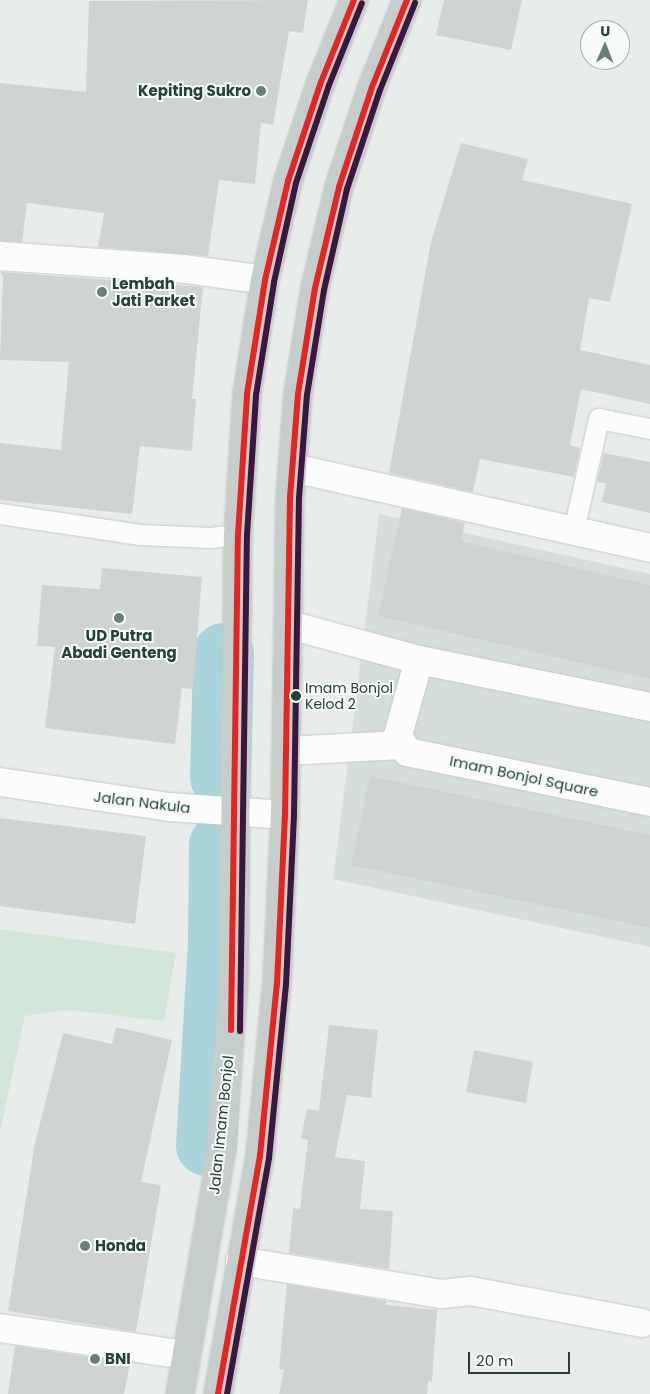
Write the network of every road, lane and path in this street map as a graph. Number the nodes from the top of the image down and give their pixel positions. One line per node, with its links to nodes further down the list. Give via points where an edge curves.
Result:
1 (354, 0): 4 (highway, Jalan Imam Bonjol, via 321,82 288,181)
2 (407, 0): 6 (highway, via 372,87 339,187 315,288 298,394)
3 (0, 256): 4 (street, via 185,269)
4 (265, 280): 9 (highway, Jalan Imam Bonjol, via 248,394)
5 (650, 429): 8 (lane, via 599,419)
6 (292, 468): 8 (street); 11 (highway)
7 (0, 514): 9 (lane, via 140,536 210,538)
8 (574, 531): 10 (street)
9 (238, 535): 18 (highway, Jalan Imam Bonjol)
10 (650, 548)
11 (289, 625): 12 (street); 15 (highway)
12 (419, 660): 13 (street); 14 (street, via 398,735)
13 (650, 707)
14 (401, 745): 15 (street, Imam Bonjol Square); 17 (street, Imam Bonjol Square, via 408,752)
15 (286, 751): 19 (highway)
16 (0, 782): 18 (street, Jalan Nakula, via 169,807)
17 (650, 802)
18 (234, 811): 19 (street, Jalan Nakula); 23 (highway, Jalan Imam Bonjol, via 234,982 221,1155)
19 (285, 815): 20 (highway, via 277,984 260,1156)
20 (240, 1261): 21 (street, via 442,1294 471,1291); 25 (highway)
21 (642, 1323)
22 (0, 1328): 23 (street)
23 (186, 1355): 24 (highway, Jalan Imam Bonjol)
24 (180, 1394)
25 (218, 1394)

